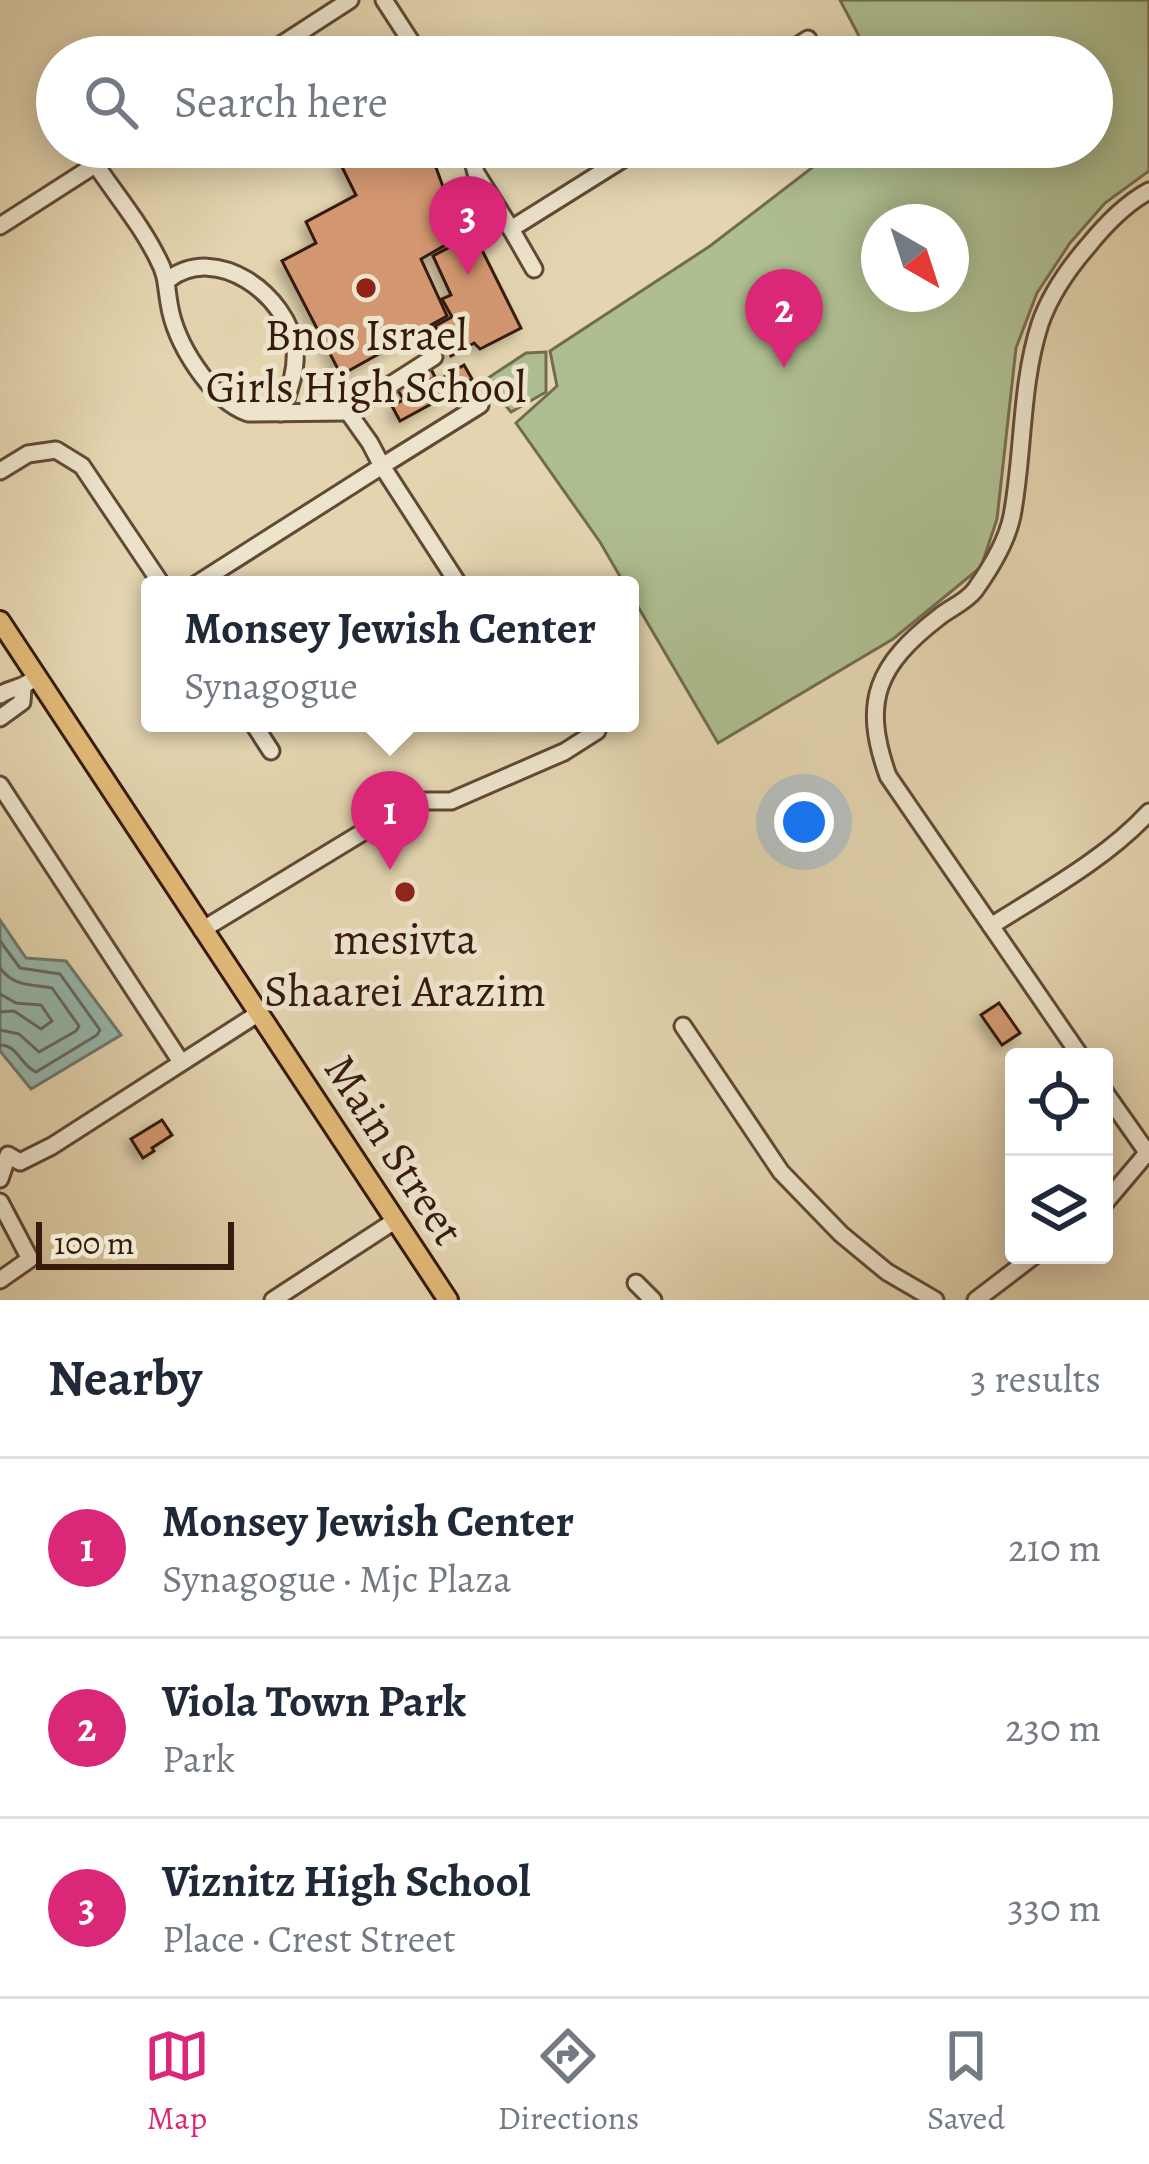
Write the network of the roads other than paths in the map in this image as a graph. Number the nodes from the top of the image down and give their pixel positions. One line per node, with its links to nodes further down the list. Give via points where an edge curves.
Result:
1 (350, 0): 3 (street)
2 (384, 0): 4 (street)
3 (294, 36)
4 (407, 36)
5 (91, 168): 10 (street)
6 (98, 168): 13 (street)
7 (475, 168): 11 (street)
8 (608, 168): 11 (street)
9 (1149, 191): 32 (street, via 1066,272 1041,322 1011,520 994,560 972,595 907,644 882,677 874,715 888,776)
10 (0, 226)
11 (511, 229): 12 (street)
12 (534, 269)
13 (168, 280): 17 (street, via 175,326 218,395 248,412); 17 (street, via 195,266 218,268 270,299 295,349)
14 (434, 357): 16 (street)
15 (480, 405): 18 (street)
16 (348, 412): 17 (street); 18 (street)
17 (281, 413)
18 (382, 466): 21 (street); 22 (street)
19 (0, 471): 20 (street, via 28,454 56,450 82,466)
20 (156, 576)
21 (209, 576)
22 (453, 576)
23 (0, 621): 24 (main road, Main Street)
24 (30, 682): 25 (street); 26 (street, via 22,702); 33 (main road, Main Street)
25 (0, 695)
26 (0, 718)
27 (259, 732): 29 (street)
28 (595, 732): 33 (street, via 452,801 414,800)
29 (272, 751)
30 (0, 785): 37 (street)
31 (1149, 812): 32 (street)
32 (991, 926): 36 (street)
33 (202, 930): 34 (main road, Main Street)
34 (259, 1013): 37 (street); 44 (main road, Main Street)
35 (683, 1026): 51 (street, via 782,1172 841,1234)
36 (1075, 1048)
37 (181, 1062): 40 (street, via 52,1146)
38 (1113, 1104): 39 (street)
39 (1148, 1154): 42 (street)
40 (9, 1156): 41 (street)
41 (0, 1179)
42 (1113, 1194)
43 (0, 1202): 46 (street, via 30,1259)
44 (396, 1220): 48 (street); 49 (main road, Main Street)
45 (1023, 1264): 52 (street)
46 (0, 1280)
47 (636, 1283): 50 (street)
48 (273, 1300)
49 (448, 1300)
50 (653, 1300)
51 (935, 1300)
52 (976, 1300)

